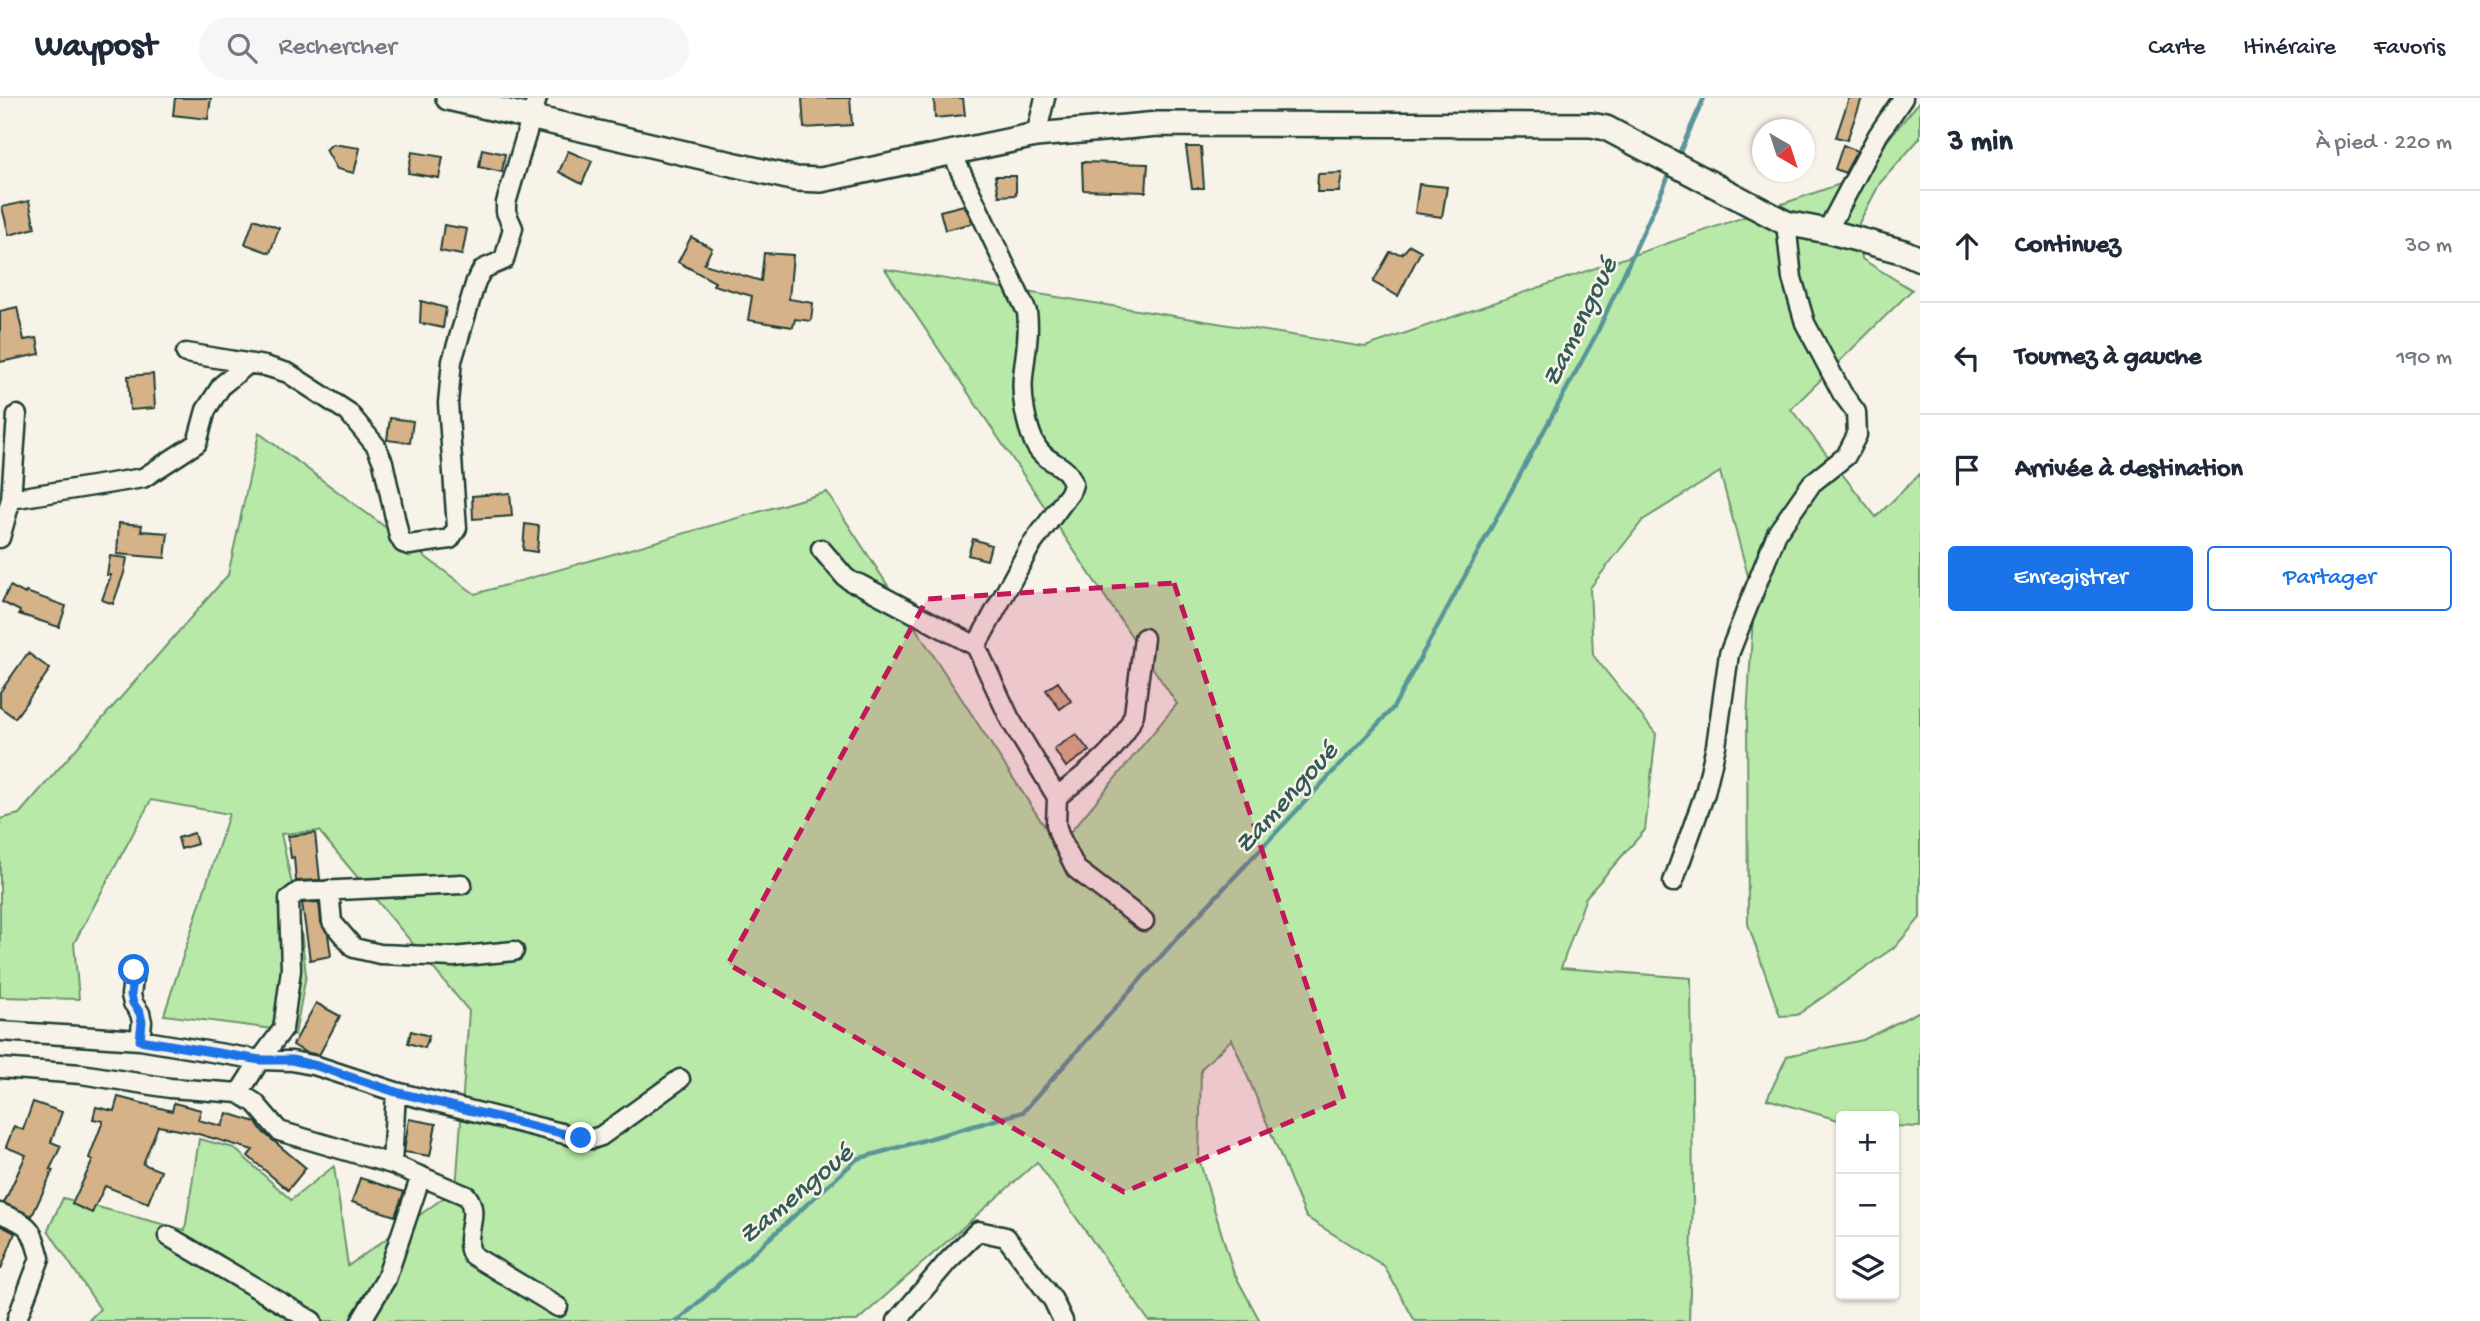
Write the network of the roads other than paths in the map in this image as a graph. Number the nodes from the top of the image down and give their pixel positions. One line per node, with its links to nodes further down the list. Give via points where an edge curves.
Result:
1 (448, 98): 4 (street)
2 (1045, 98): 5 (street)
3 (1903, 98): 8 (street)
4 (534, 107): 6 (street, via 796,179 821,180); 11 (street, via 506,203 513,228 504,260 483,269 476,281 452,361 448,402 457,528 450,539 403,543 383,462 364,429 348,412 288,373)
5 (1035, 135): 6 (street); 7 (street, via 1158,124 1574,124 1606,128)
6 (951, 151): 17 (street, via 1027,312 1023,381 1034,443 1042,456 1068,471 1073,484 1030,547)
7 (1786, 223): 8 (street); 19 (street, via 1792,278 1805,323 1856,412 1857,435 1846,456 1812,483 1777,533 1729,654 1705,793)
8 (1827, 231): 9 (street)
9 (1920, 259)
10 (186, 354): 11 (street)
11 (248, 364): 13 (street, via 222,385 206,410 197,443 143,478)
12 (17, 415): 13 (street)
13 (11, 499): 14 (street)
14 (0, 538)
15 (821, 549): 17 (street, via 852,582)
16 (1144, 638): 18 (street, via 1129,726 1113,748)
17 (976, 646): 18 (street, via 1010,719)
18 (1056, 797): 22 (street, via 1059,835 1076,869)
19 (1673, 882)
20 (462, 884): 21 (street)
21 (330, 890): 23 (street, via 332,922 354,948 380,954 453,957); 27 (street, via 298,892 289,899 292,970 284,1029)
22 (1144, 921)
23 (514, 951)
24 (134, 970): 26 (street, via 131,995 142,1022)
25 (0, 1031): 26 (street)
26 (140, 1040): 27 (street)
27 (260, 1060): 30 (street, via 292,1060); 31 (street)
28 (0, 1068): 31 (street)
29 (680, 1079): 30 (street, via 592,1139)
30 (396, 1092): 32 (street)
31 (239, 1093): 32 (street, via 255,1103 279,1131)
32 (392, 1164): 33 (street)
33 (421, 1176): 36 (street, via 467,1196 472,1203 468,1247 472,1255); 39 (street, via 386,1279)
34 (0, 1213): 37 (street, via 30,1228 40,1258)
35 (167, 1236): 38 (street)
36 (558, 1307)
37 (17, 1319)
38 (312, 1321)
39 (361, 1321)
40 (897, 1321): 41 (street, via 978,1231 1006,1237 1053,1300)
41 (1063, 1321)

